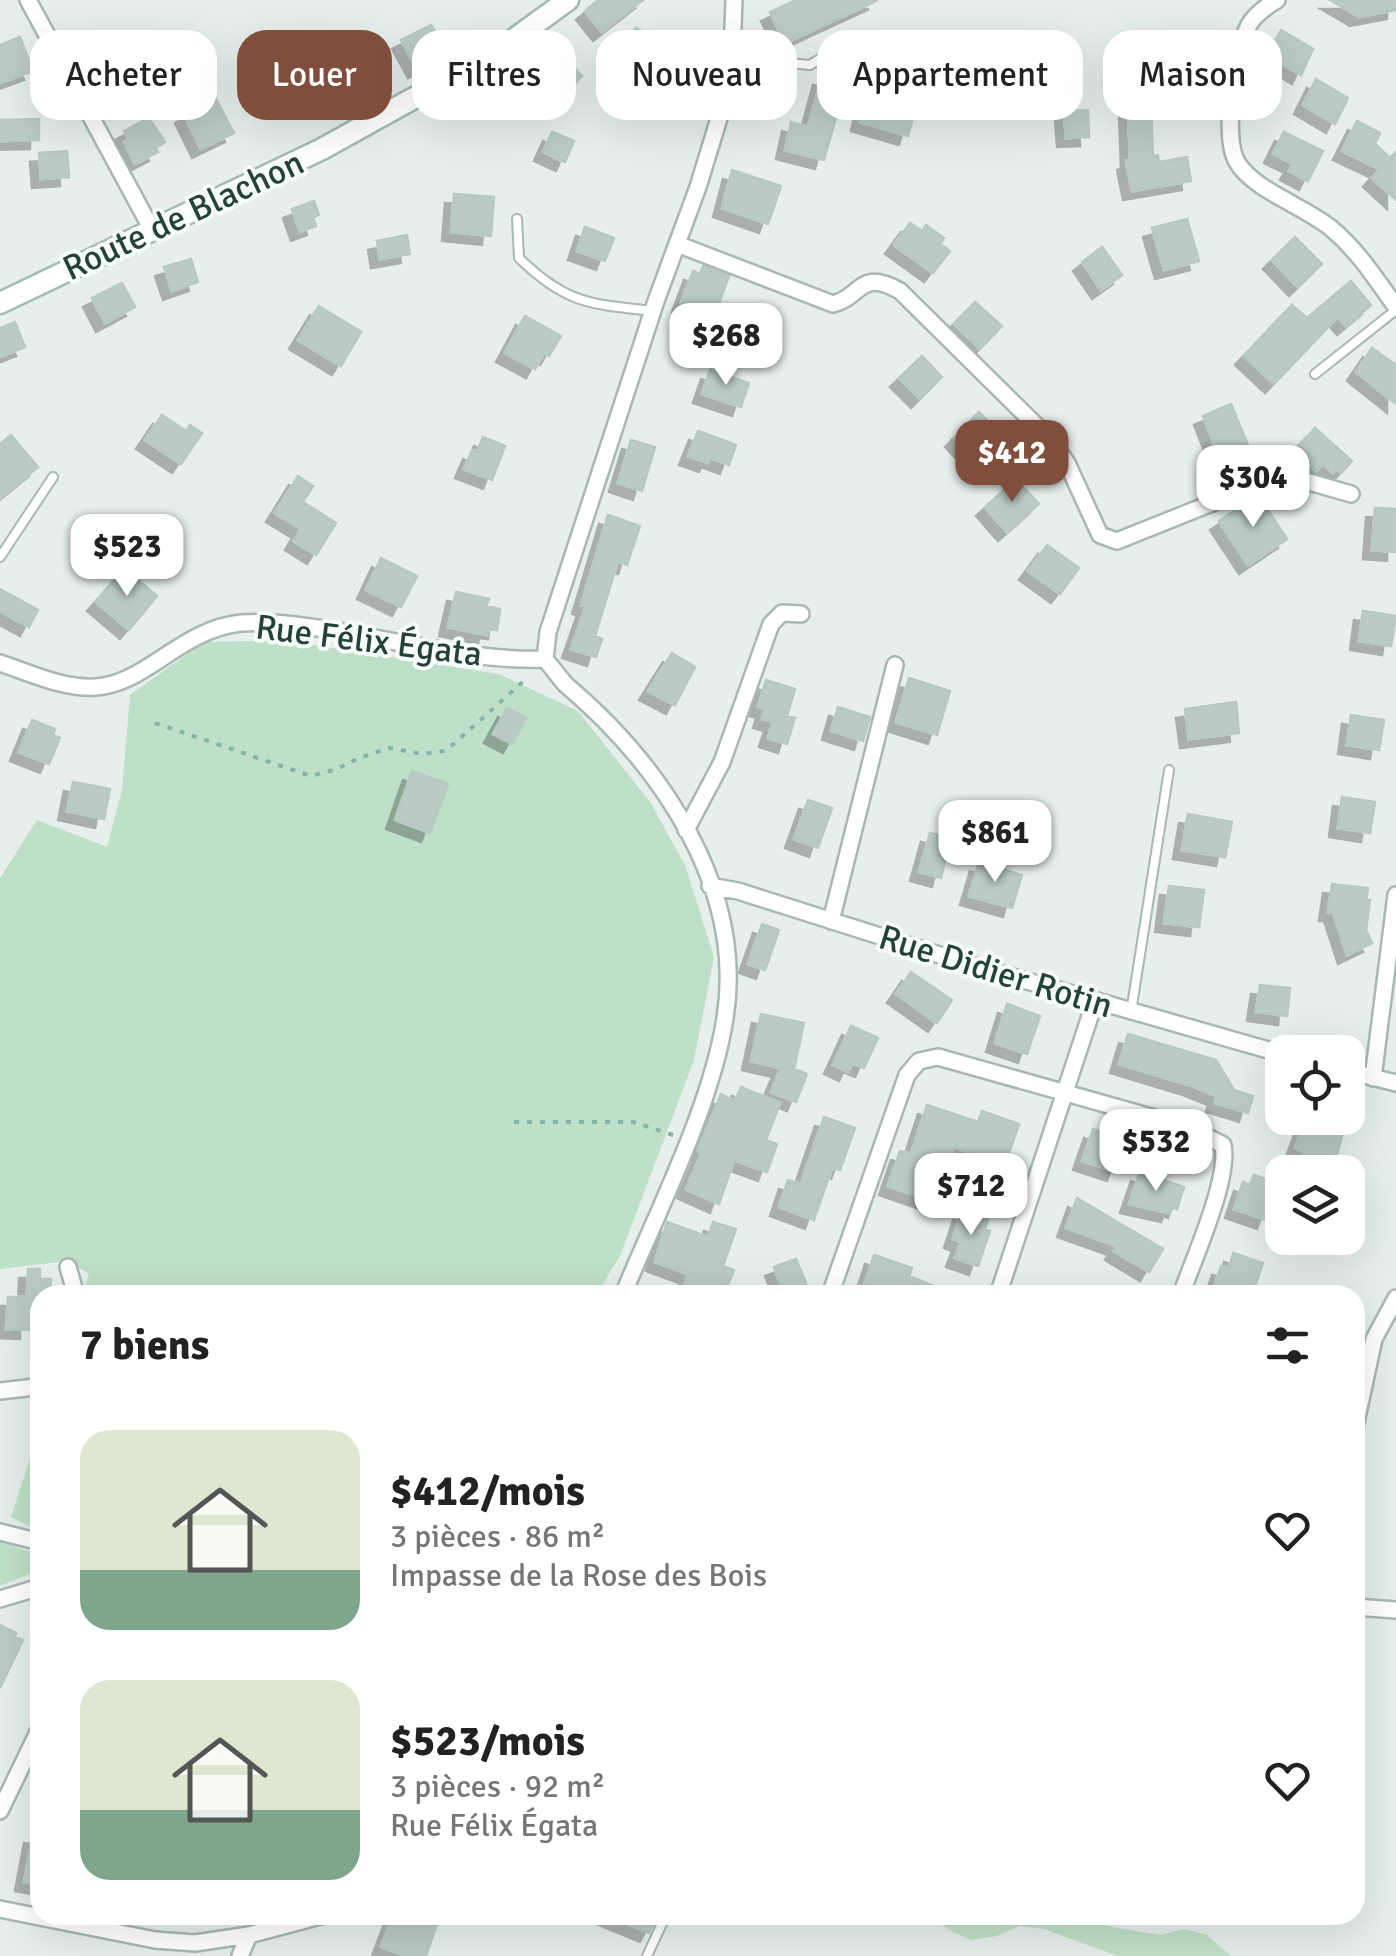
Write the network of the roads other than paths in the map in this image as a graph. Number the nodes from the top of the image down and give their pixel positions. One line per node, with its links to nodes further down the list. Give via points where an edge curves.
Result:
1 (28, 0): 8 (street)
2 (568, 0): 8 (street, Route de Blachon, via 495,53 322,148)
3 (734, 0): 5 (street)
4 (1278, 0): 11 (street, via 1256,16 1241,48 1232,153 1244,172 1345,240)
5 (733, 30)
6 (719, 120): 9 (street)
7 (517, 219): 12 (lane, via 519,258 545,283 577,301)
8 (151, 228): 10 (street, Route de Blachon)
9 (677, 244): 12 (street); 15 (street, via 833,304 869,283 900,291 1050,439 1100,535 1117,542 1232,495 1271,471)
10 (0, 302)
11 (1396, 308): 13 (lane)
12 (651, 315): 18 (street, via 548,632)
13 (1315, 374)
14 (53, 477): 16 (lane)
15 (1351, 494)
16 (0, 557)
17 (801, 614): 22 (street, via 782,613 772,624 722,762)
18 (545, 659): 19 (street, Rue Félix Égata, via 253,623 208,630 133,676 100,687 62,684); 22 (street, via 658,780)
19 (0, 663)
20 (895, 666): 25 (street)
21 (1170, 770): 27 (lane)
22 (686, 830): 23 (street)
23 (710, 886): 25 (street, Rue Didier Rotin); 35 (street, via 724,923 728,998 717,1056)
24 (1396, 895): 30 (street)
25 (831, 920): 26 (street, Rue Didier Rotin)
26 (1095, 1001): 27 (street, Rue Didier Rotin); 32 (street)
27 (1131, 1012): 28 (street, Rue Didier Rotin)
28 (1265, 1049)
29 (1365, 1076): 30 (street)
30 (1373, 1078): 31 (street)
31 (1396, 1084)
32 (1066, 1094): 36 (street, via 946,1058 916,1064); 37 (street); 38 (street, via 1190,1128 1223,1145 1217,1190)
33 (68, 1267): 34 (street)
34 (73, 1285)
35 (627, 1285)
36 (833, 1285)
37 (1001, 1285)
38 (1184, 1285)
39 (1396, 1298): 40 (street, via 1374,1340)
40 (1365, 1381)
41 (30, 1388): 42 (street)
42 (0, 1391)
43 (0, 1532): 44 (street)
44 (30, 1540)
45 (30, 1590): 46 (street)
46 (0, 1599)
47 (1365, 1608): 48 (street)
48 (1396, 1610)
49 (30, 1749): 50 (street)
50 (0, 1811)
51 (0, 1909): 52 (street)
52 (30, 1915)
53 (84, 1925): 56 (street, via 174,1942)
54 (285, 1925): 56 (street)
55 (661, 1925): 58 (lane)
56 (249, 1934): 57 (street)
57 (240, 1956)
58 (647, 1956)

